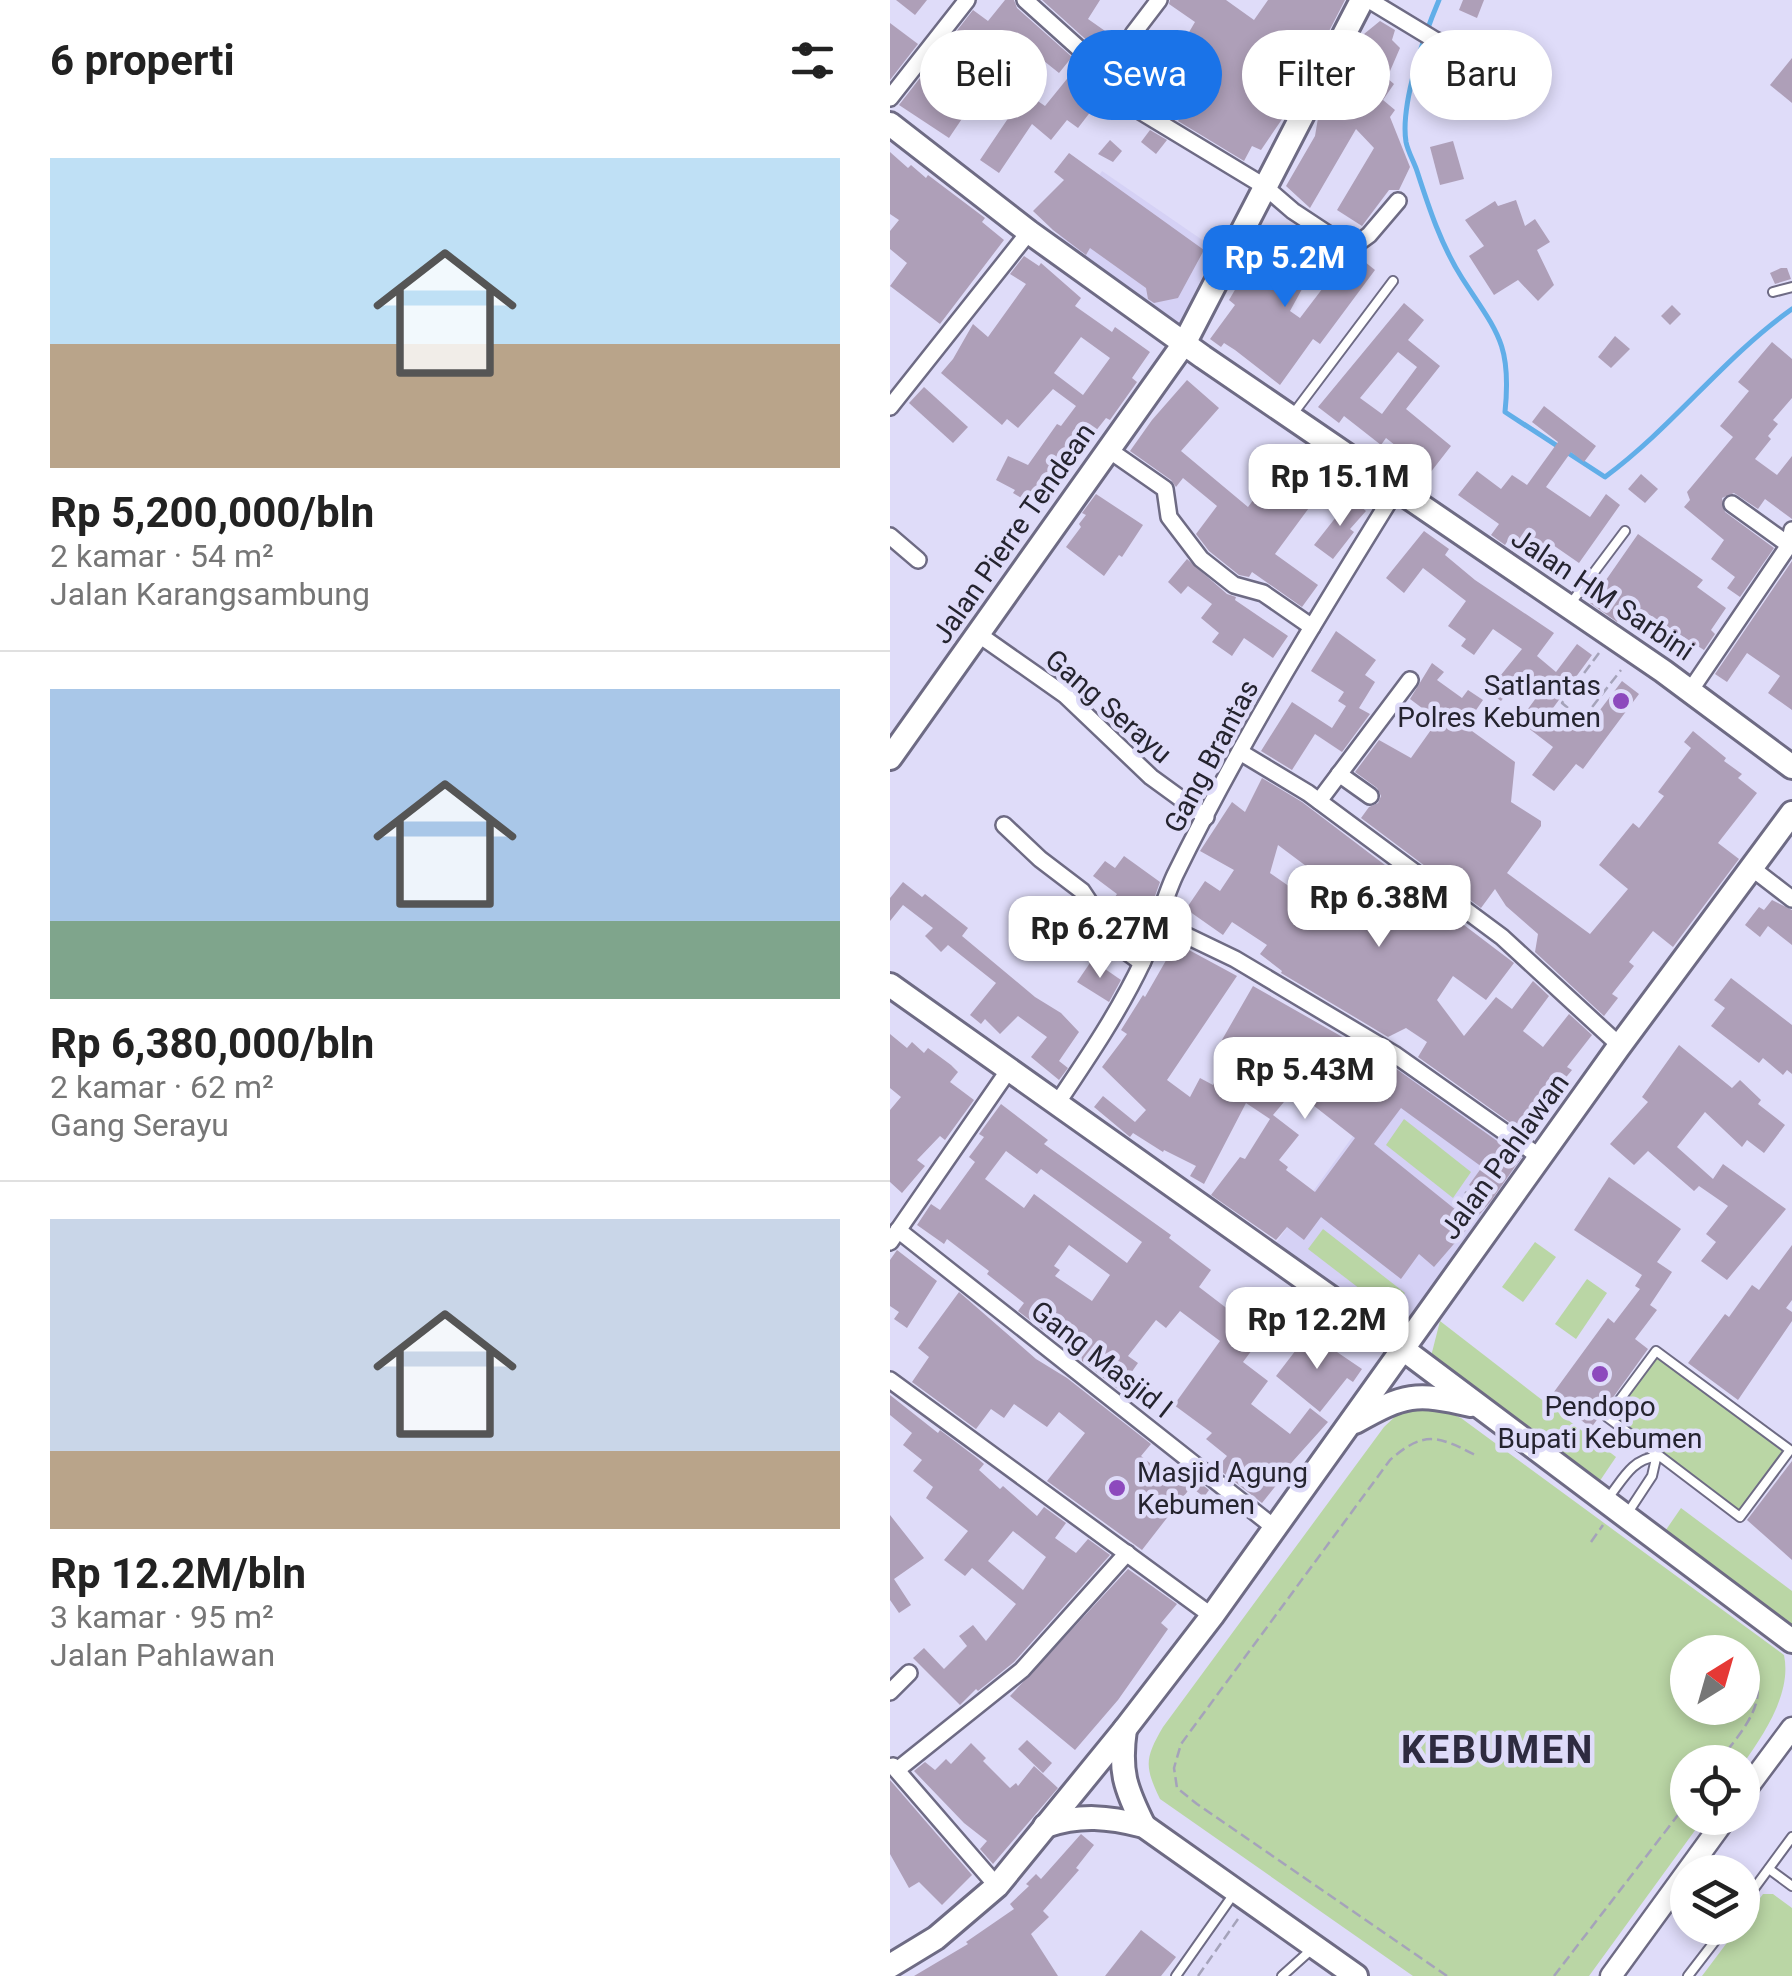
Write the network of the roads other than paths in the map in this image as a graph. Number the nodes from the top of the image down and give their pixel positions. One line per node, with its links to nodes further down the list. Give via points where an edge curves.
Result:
1 (967, 0): 7 (street)
2 (1024, 0): 9 (street, via 1084,53 1116,97)
3 (1159, 0): 5 (street)
4 (1366, 0): 6 (street); 9 (main road, Jalan Pierre Tendean)
5 (1136, 30)
6 (1418, 30)
7 (890, 98)
8 (890, 124): 11 (main road, Jalan HM Sarbini)
9 (1264, 186): 10 (street, via 1343,244 1369,235); 15 (main road, Jalan Pierre Tendean)
10 (1398, 201)
11 (1029, 232): 15 (main road, Jalan HM Sarbini); 16 (street)
12 (1393, 281): 18 (lane)
13 (1792, 288): 14 (lane)
14 (1773, 292)
15 (1185, 342): 18 (main road, Jalan HM Sarbini); 19 (main road, Jalan Pierre Tendean)
16 (896, 387): 17 (street)
17 (890, 408)
18 (1291, 417): 20 (main road, Jalan HM Sarbini)
19 (1109, 450): 27 (street, via 1165,489 1169,518 1201,559); 28 (main road, Jalan Pierre Tendean)
20 (1396, 490): 26 (main road, Jalan HM Sarbini); 27 (street, Gang Brantas)
21 (1732, 504): 24 (street)
22 (1625, 531): 26 (lane)
23 (890, 536): 25 (street)
24 (1790, 537): 30 (street)
25 (918, 560)
26 (1568, 606): 30 (main road, Jalan HM Sarbini)
27 (1312, 626): 31 (street, Gang Brantas)
28 (978, 634): 32 (main road, Jalan Pierre Tendean); 38 (street, Gang Serayu, via 1065,696)
29 (1410, 680): 34 (street)
30 (1690, 691): 33 (main road, Jalan HM Sarbini)
31 (1240, 752): 36 (street); 38 (street, Gang Brantas)
32 (890, 758)
33 (1792, 767)
34 (1339, 774): 35 (street); 36 (street)
35 (1370, 796)
36 (1320, 802): 45 (street, via 1522,954)
37 (1792, 814): 40 (main road, Jalan Pahlawan)
38 (1206, 818): 42 (street, Gang Brantas)
39 (1004, 824): 43 (street, via 1082,891 1096,928)
40 (1753, 869): 41 (street); 45 (main road, Jalan Pahlawan)
41 (1792, 898)
42 (1158, 922): 43 (street, Gang Brantas); 48 (street, via 1394,1054)
43 (1142, 963): 47 (street, Gang Brantas)
44 (890, 985): 46 (main road)
45 (1618, 1048): 48 (main road, Jalan Pahlawan)
46 (1008, 1072): 47 (main road); 49 (street)
47 (1056, 1106): 51 (main road)
48 (1540, 1157): 50 (main road, Jalan Pahlawan)
49 (894, 1236): 61 (street, Gang Masjid I)
50 (1426, 1317): 52 (main road, Jalan Pahlawan); 53 (main road)
51 (1376, 1332): 52 (main road); 54 (main road)
52 (1403, 1349): 53 (main road); 54 (main road, Jalan Pahlawan)
53 (1428, 1368): 56 (main road)
54 (1383, 1378): 57 (main road, Jalan Pahlawan)
55 (890, 1380): 62 (street)
56 (1480, 1407): 57 (main road, via 1412,1395); 59 (main road)
57 (1348, 1426): 61 (main road, Jalan Pahlawan)
58 (1656, 1456): 58 (lane, via 1607,1418 1656,1351 1790,1450 1740,1516); 59 (lane, via 1634,1464); 60 (lane, via 1652,1476)
59 (1606, 1501): 60 (main road)
60 (1626, 1516): 64 (main road)
61 (1275, 1528): 63 (main road, Jalan Pahlawan)
62 (1127, 1552): 63 (street); 69 (street, via 1022,1670)
63 (1212, 1616): 68 (main road, Jalan Pahlawan)
64 (1788, 1642)
65 (909, 1673): 66 (street)
66 (890, 1692)
67 (1792, 1728): 70 (street)
68 (1125, 1729): 71 (main road, Jalan Pahlawan); 72 (main road, via 1125,1788)
69 (894, 1767): 76 (street)
70 (1760, 1772)
71 (1045, 1826): 72 (main road, via 1072,1817 1107,1817); 76 (main road, Jalan Pahlawan)
72 (1144, 1826): 78 (main road)
73 (1792, 1838): 74 (lane)
74 (1769, 1869): 75 (lane); 77 (lane)
75 (1760, 1881)
76 (997, 1886): 82 (main road, Jalan Pahlawan, via 936,1938)
77 (1792, 1886)
78 (1243, 1896): 81 (main road); 83 (lane)
79 (1670, 1902): 86 (street)
80 (1713, 1945): 87 (lane)
81 (1315, 1946): 84 (lane); 85 (main road)
82 (890, 1966)
83 (1176, 1976)
84 (1282, 1976)
85 (1356, 1976)
86 (1611, 1976)
87 (1688, 1976)

